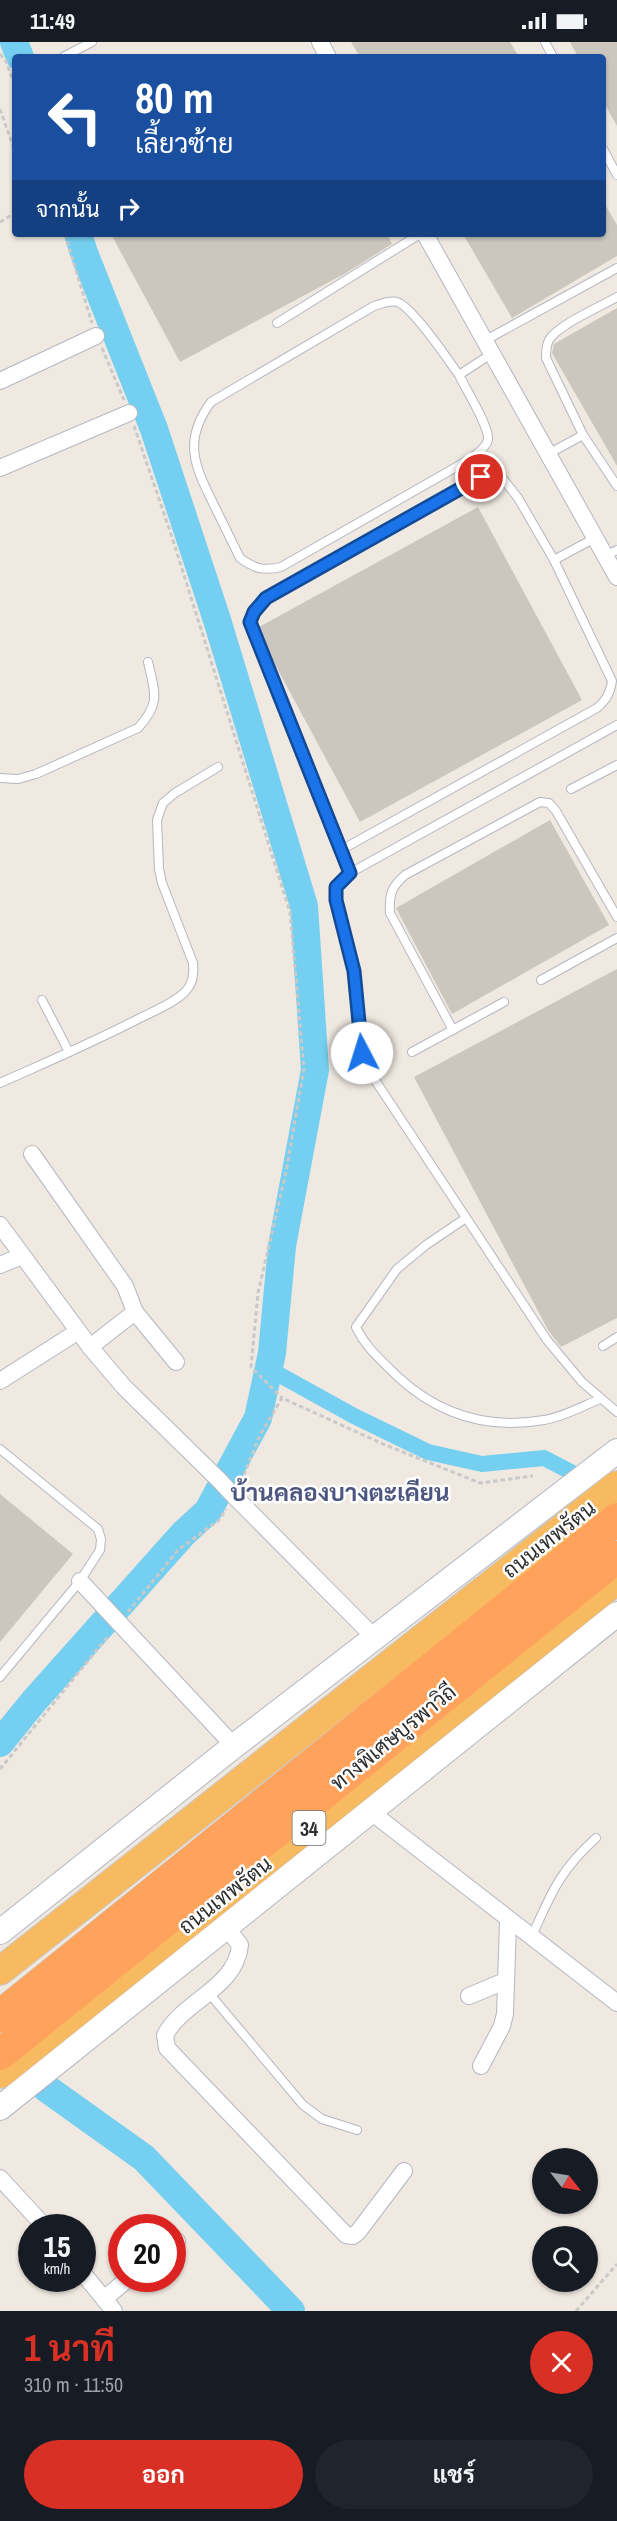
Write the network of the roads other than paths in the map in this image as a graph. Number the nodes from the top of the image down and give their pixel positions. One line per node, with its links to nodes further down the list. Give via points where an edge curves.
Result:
1 (92, 42): 2 (lane)
2 (69, 54)
3 (606, 155): 4 (lane)
4 (617, 175)
5 (415, 237): 9 (lane)
6 (427, 237): 11 (street)
7 (617, 268): 11 (lane)
8 (617, 297): 15 (lane, via 559,330 546,348 546,358)
9 (277, 323)
10 (96, 336): 13 (street)
11 (488, 348): 12 (lane); 16 (street)
12 (459, 375): 12 (lane, via 488,440 472,458 281,567 264,571 240,558 196,470 196,429 211,402 374,306 390,301 411,312)
13 (0, 381)
14 (129, 412): 17 (street)
15 (583, 435): 16 (lane); 18 (lane)
16 (548, 454): 19 (street)
17 (0, 468)
18 (617, 486)
19 (595, 538): 20 (street); 21 (lane)
20 (611, 553): 22 (street)
21 (554, 560): 29 (lane, via 612,681 606,700); 29 (lane, via 518,498 504,480 492,475 481,477 266,598 254,612 250,622 253,635)
22 (617, 577)
23 (148, 662): 27 (lane, via 154,705 138,728 36,774)
24 (617, 725): 30 (lane)
25 (617, 765): 28 (lane)
26 (218, 767): 38 (lane, via 163,803 157,820 159,869 193,963 192,983 171,1002)
27 (0, 778)
28 (572, 789)
29 (341, 850): 30 (lane)
30 (350, 873): 41 (lane, via 336,887 336,900 354,971 362,1053 369,1071)
31 (617, 917): 36 (lane, via 549,803 540,802 405,875 393,885 390,913)
32 (617, 938): 33 (lane)
33 (542, 980)
34 (42, 1000): 38 (lane)
35 (504, 1002): 36 (lane)
36 (453, 1030): 37 (lane)
37 (412, 1052)
38 (69, 1053): 39 (lane)
39 (0, 1083)
40 (32, 1154): 45 (street, via 125,1286)
41 (466, 1218): 52 (lane, via 547,1340); 52 (lane, via 397,1269 356,1327 365,1346 411,1389 452,1414 495,1424 546,1420)
42 (0, 1225): 43 (street)
43 (22, 1256): 44 (street); 46 (street)
44 (0, 1265)
45 (135, 1312): 49 (street); 50 (street)
46 (77, 1332): 49 (street); 51 (street)
47 (617, 1337): 48 (lane)
48 (603, 1346)
49 (90, 1347): 62 (street, bridge, via 124,1387)
50 (176, 1362)
51 (0, 1381)
52 (600, 1399): 53 (lane)
53 (617, 1412)
54 (0, 1449): 60 (lane, via 98,1529 100,1550)
55 (617, 1451): 62 (main road, ถนนเทพรัตน)
56 (617, 1485): 71 (highway, ถนนเทพรัตน)
57 (617, 1519): 76 (highway, ทางพิเศษบูรพาวิถี)
58 (617, 1557): 77 (highway, ทางพิเศษบูรพาวิถี)
59 (617, 1580): 79 (highway, ถนนเทพรัตน / 34)
60 (80, 1581): 63 (lane); 64 (street)
61 (617, 1614): 65 (main road, ถนนเทพรัตน / 34)
62 (375, 1638): 64 (main road, ถนนเทพรัตน)
63 (0, 1677)
64 (234, 1746): 69 (main road, ถนนเทพรัตน)
65 (370, 1812): 67 (street); 68 (main road, ถนนเทพรัตน / 34)
66 (596, 1838): 70 (lane, via 559,1877)
67 (508, 1921): 70 (street); 72 (street)
68 (226, 1927): 73 (street, via 240,1945 237,1962); 79 (main road, ถนนเทพรัตน / 34, via 66,2055)
69 (0, 1932)
70 (531, 1938): 75 (street)
71 (0, 1971)
72 (505, 1981): 74 (street); 78 (street, via 502,2026)
73 (208, 1992): 81 (lane, via 303,2105 322,2119); 82 (street, via 179,2014 168,2028 167,2048 340,2231 353,2236 358,2232)
74 (469, 1996)
75 (617, 2003)
76 (0, 2016)
77 (0, 2054)
78 (481, 2066)
79 (11, 2082): 80 (main road, ถนนเทพรัตน / 34)
80 (0, 2108)
81 (357, 2130)
82 (404, 2171)
83 (0, 2178): 84 (street)
84 (33, 2214)
85 (96, 2289): 87 (street)
86 (119, 2292): 87 (street)
87 (109, 2305)

